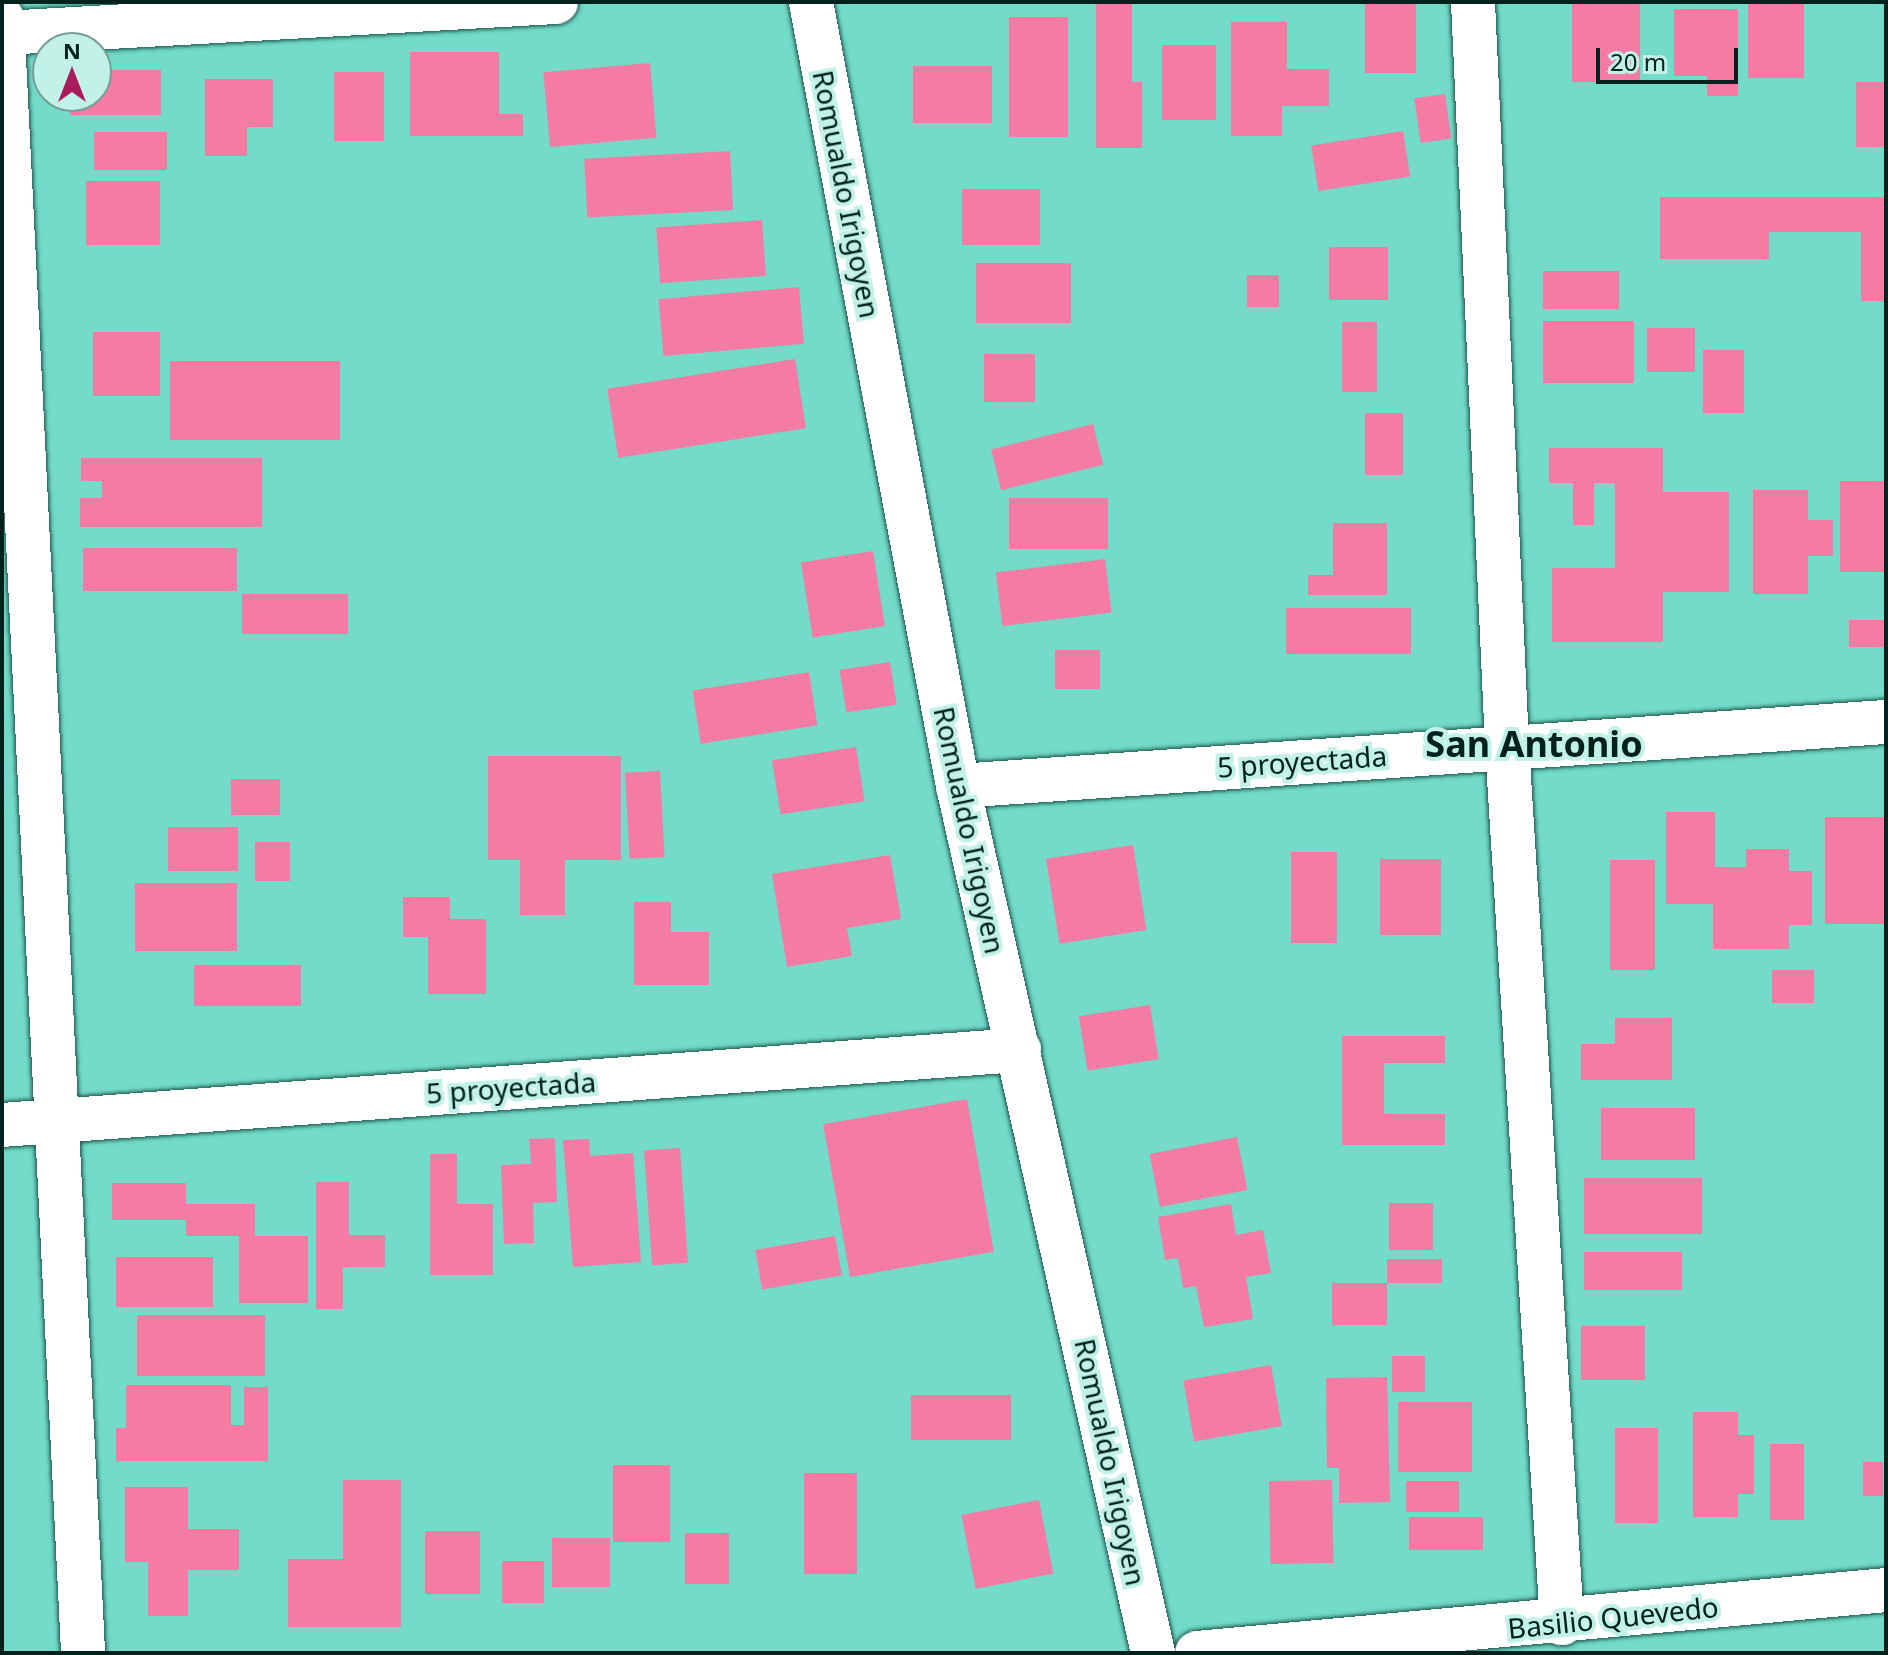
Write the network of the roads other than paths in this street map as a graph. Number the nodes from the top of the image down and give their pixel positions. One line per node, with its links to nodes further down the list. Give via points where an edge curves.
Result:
1 (556, 2): 5 (street)
2 (811, 2): 8 (street, Romualdo Irigoyen)
3 (1473, 2): 7 (street)
4 (2, 18): 5 (street)
5 (3, 33): 10 (street)
6 (1886, 722): 7 (street, 5 proyectada)
7 (1507, 746): 8 (street, 5 proyectada); 13 (street)
8 (958, 786): 9 (street, Romualdo Irigoyen)
9 (1019, 1050): 10 (street, 5 proyectada); 15 (street, Romualdo Irigoyen)
10 (60, 1121): 11 (street, 5 proyectada); 14 (street)
11 (2, 1125)
12 (1886, 1590): 13 (street, Basilio Quevedo)
13 (1562, 1623): 16 (street, Basilio Quevedo)
14 (83, 1653)
15 (1153, 1653)
16 (1197, 1653)

